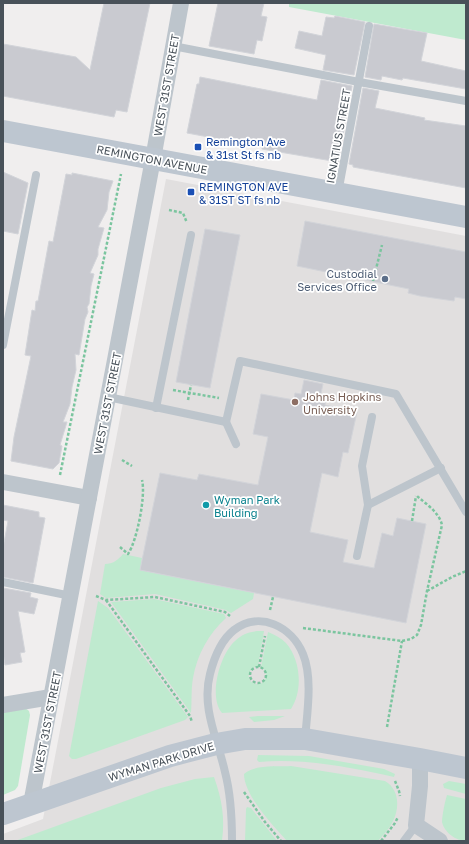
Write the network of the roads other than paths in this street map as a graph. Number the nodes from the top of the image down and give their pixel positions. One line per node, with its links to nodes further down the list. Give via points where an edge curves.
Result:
1 (181, 3): 3 (street, WEST 31ST STREET)
2 (369, 26): 4 (lane, IGNATIUS STREET)
3 (173, 46): 4 (lane); 7 (street, WEST 31ST STREET)
4 (359, 82): 5 (lane); 9 (lane, IGNATIUS STREET)
5 (466, 101)
6 (3, 131): 7 (street, REMINGTON AVENUE)
7 (153, 159): 9 (street, REMINGTON AVENUE); 14 (street, WEST 31ST STREET)
8 (36, 175): 12 (lane)
9 (338, 193): 10 (street, REMINGTON AVENUE)
10 (466, 217)
11 (191, 234): 15 (lane)
12 (6, 315): 13 (lane)
13 (3, 345)
14 (108, 397): 15 (lane); 21 (street, WEST 31ST STREET)
15 (156, 408): 17 (lane)
16 (372, 417): 22 (lane, via 362,466)
17 (226, 422): 18 (lane); 19 (lane, via 240,361 396,394)
18 (236, 444)
19 (441, 468): 22 (lane); 23 (lane)
20 (3, 482): 21 (street)
21 (89, 498): 26 (street, WEST 31ST STREET)
22 (368, 505): 24 (lane)
23 (466, 512)
24 (357, 556)
25 (3, 582): 26 (lane)
26 (70, 596): 27 (street, WEST 31ST STREET)
27 (51, 697): 28 (street); 33 (street, WEST 31ST STREET)
28 (3, 705)
29 (305, 740): 30 (street, WYMAN PARK DRIVE, via 252,739); 30 (lane, via 308,691 304,656 298,643 288,632 272,624 258,622 235,630 224,641 216,655 207,692); 31 (street, WYMAN PARK DRIVE)
30 (216, 744): 33 (street, WYMAN PARK DRIVE, via 170,756); 36 (lane, via 231,800)
31 (420, 759): 32 (street, WYMAN PARK DRIVE); 35 (street)
32 (466, 768)
33 (32, 804): 34 (street, WYMAN PARK DRIVE)
34 (3, 814)
35 (416, 825): 37 (lane); 38 (street)
36 (232, 841)
37 (404, 841)
38 (440, 841)

